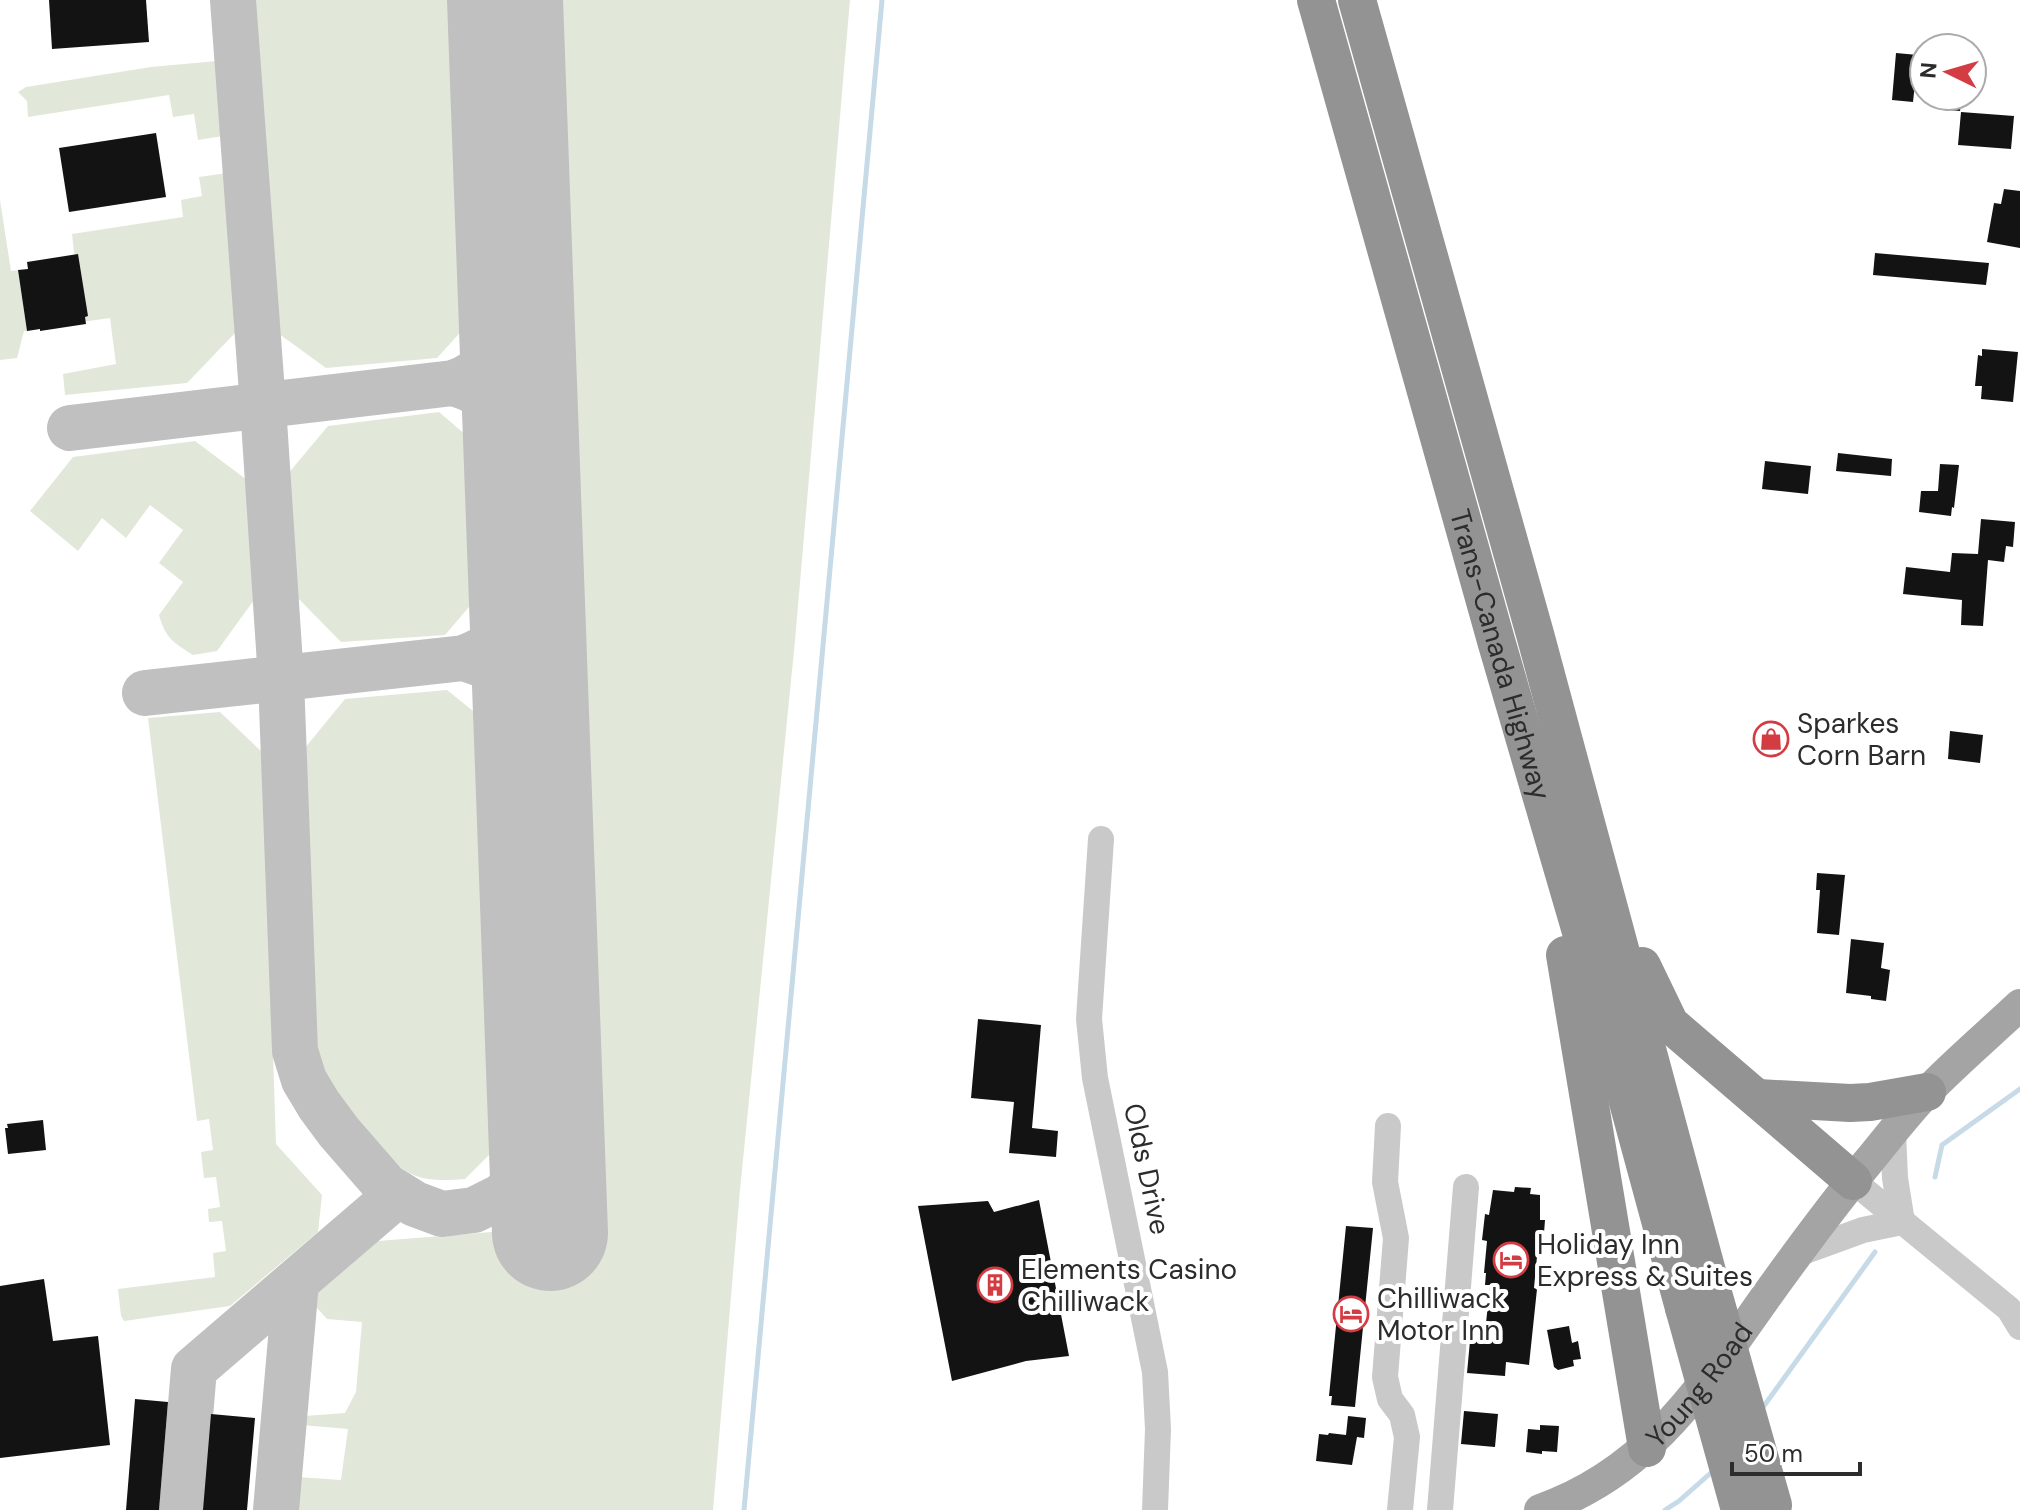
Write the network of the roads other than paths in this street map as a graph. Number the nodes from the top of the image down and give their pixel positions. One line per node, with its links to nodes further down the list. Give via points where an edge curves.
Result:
1 (1316, 0): 4 (highway, Trans-Canada Highway)
2 (1357, 0): 3 (highway, Trans-Canada Highway)
3 (1535, 634): 8 (highway, via 1636,953 1656,996 1670,1024); 17 (highway, Trans-Canada Highway, bridge, via 1709,1279)
4 (1497, 644): 16 (highway, via 1553,882); 17 (highway, Trans-Canada Highway, bridge, via 1684,1308)
5 (1101, 839): 18 (street, Olds Drive, via 1089,1019 1095,1078 1155,1372)
6 (2020, 1005): 7 (main road, Young Road)
7 (1927, 1092): 8 (highway, via 1850,1103); 10 (main road, Young Road)
8 (1758, 1098): 11 (highway)
9 (1388, 1126): 19 (street, via 1385,1182 1396,1238 1385,1377 1407,1437)
10 (1893, 1132): 11 (main road, Young Road); 13 (street)
11 (1853, 1181): 13 (street); 14 (main road, Young Road)
12 (1466, 1187): 20 (street)
13 (1902, 1222): 14 (street); 15 (street, via 2009,1309)
14 (1797, 1254): 16 (main road, Young Road, via 1697,1394)
15 (2020, 1327)
16 (1647, 1448): 21 (main road, Young Road, via 1568,1501)
17 (1763, 1508)
18 (1155, 1510)
19 (1400, 1510)
20 (1440, 1510)
21 (1540, 1510)

